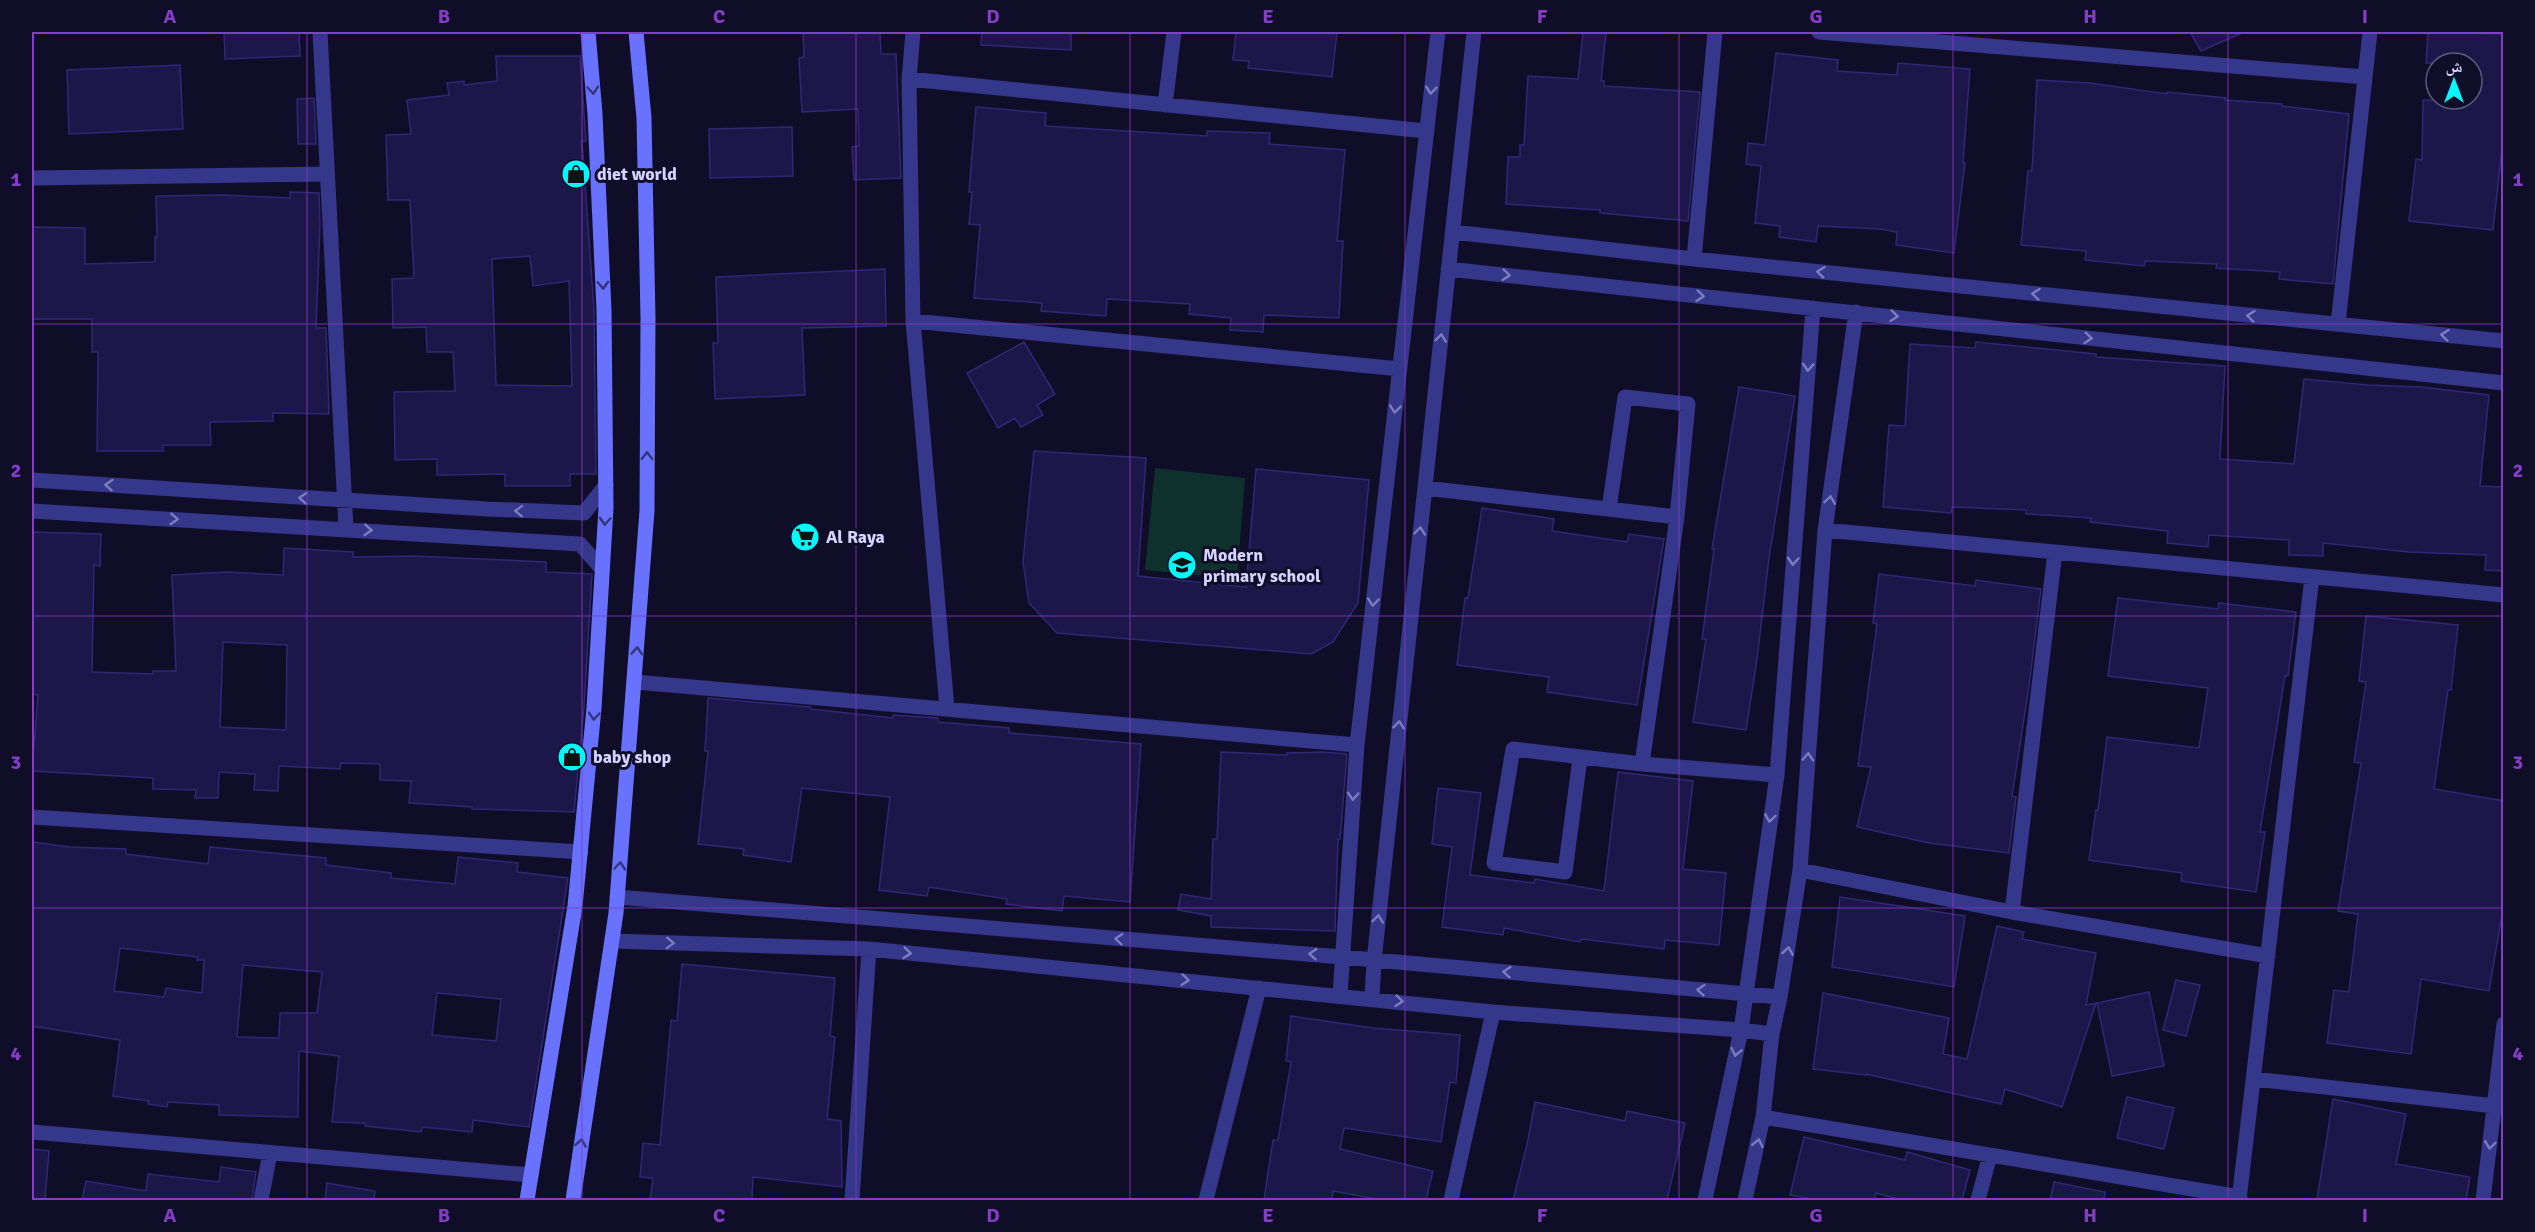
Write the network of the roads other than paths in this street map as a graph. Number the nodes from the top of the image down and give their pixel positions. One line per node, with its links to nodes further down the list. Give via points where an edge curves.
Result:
1 (320, 32): 15 (street)
2 (588, 32): 28 (main road, one-way to 28, via 604,310)
3 (636, 32): 40 (main road, one-way to 3, via 647,511 648,318 644,118)
4 (913, 32): 12 (street)
5 (1174, 32): 13 (street)
6 (1438, 32): 14 (street, one-way to 14)
7 (1474, 32): 17 (street)
8 (1714, 32): 18 (street)
9 (1819, 32): 11 (street)
10 (2370, 32): 11 (street)
11 (2365, 77): 23 (street)
12 (909, 79): 13 (street); 22 (street)
13 (1165, 105): 14 (street)
14 (1426, 131): 25 (street)
15 (327, 174): 16 (street); 30 (street)
16 (32, 178)
17 (1453, 232): 18 (street); 19 (street)
18 (1694, 259): 23 (street, one-way to 18)
19 (1448, 269): 20 (street, one-way to 20); 29 (street, one-way to 19)
20 (1813, 308): 21 (street); 45 (street, one-way to 45)
21 (1856, 312): 26 (street, one-way to 26); 35 (street, one-way to 21)
22 (913, 321): 25 (street); 41 (street)
23 (2338, 324): 24 (street, one-way to 23)
24 (2504, 341)
25 (1400, 369): 42 (street, one-way to 42)
26 (2504, 383)
27 (32, 480): 30 (street, one-way to 27)
28 (606, 485): 30 (street, one-way to 30, via 584,513); 37 (main road, one-way to 37)
29 (1425, 488): 31 (street); 55 (street, one-way to 29)
30 (344, 501): 34 (street)
31 (1609, 509): 33 (street); 33 (street, via 1625,397 1678,403 1688,405)
32 (32, 511): 34 (street, one-way to 34)
33 (1677, 517): 44 (street)
34 (346, 528): 37 (street, one-way to 37, via 580,544)
35 (1825, 530): 36 (street); 48 (street, one-way to 35)
36 (2055, 552): 38 (street); 50 (street)
37 (602, 570): 47 (main road, one-way to 47)
38 (2312, 577): 39 (street); 53 (street)
39 (2504, 595)
40 (635, 682): 41 (street); 49 (main road, one-way to 40)
41 (947, 708): 42 (street)
42 (1357, 745): 54 (street, one-way to 54)
43 (1580, 758): 43 (street, via 1512,749 1494,864 1565,872); 44 (street)
44 (1642, 764): 45 (street)
45 (1777, 775): 57 (street, one-way to 57)
46 (32, 817): 47 (street)
47 (580, 852): 71 (main road, via 575,906)
48 (1800, 870): 50 (street); 59 (street, one-way to 48)
49 (617, 897): 51 (main road); 54 (street, one-way to 49)
50 (2012, 912): 53 (street)
51 (612, 941): 52 (street, one-way to 52); 75 (main road, one-way to 51)
52 (869, 949): 56 (street, one-way to 56); 76 (street)
53 (2268, 956): 65 (street)
54 (1342, 957): 55 (street); 58 (street)
55 (1374, 961): 57 (street, one-way to 55); 60 (street)
56 (1259, 988): 58 (street); 77 (street)
57 (1744, 994): 59 (street); 63 (street)
58 (1340, 995): 60 (street)
59 (1780, 997): 64 (street)
60 (1372, 998): 61 (street, one-way to 61)
61 (1493, 1012): 63 (street); 78 (street)
62 (2504, 1024): 66 (street)
63 (1741, 1030): 64 (street); 79 (street, one-way to 79)
64 (1772, 1034): 67 (street)
65 (2253, 1079): 66 (street); 72 (street)
66 (2494, 1106): 82 (street, one-way to 82)
67 (1763, 1117): 70 (street); 80 (street, one-way to 67)
68 (32, 1132): 69 (street)
69 (270, 1153): 71 (street); 73 (street)
70 (1990, 1155): 72 (street); 81 (street)
71 (531, 1175): 74 (main road)
72 (2240, 1199)
73 (261, 1200)
74 (527, 1200)
75 (573, 1200)
76 (852, 1200)
77 (1206, 1200)
78 (1451, 1200)
79 (1705, 1200)
80 (1745, 1200)
81 (1978, 1200)
82 (2483, 1200)

